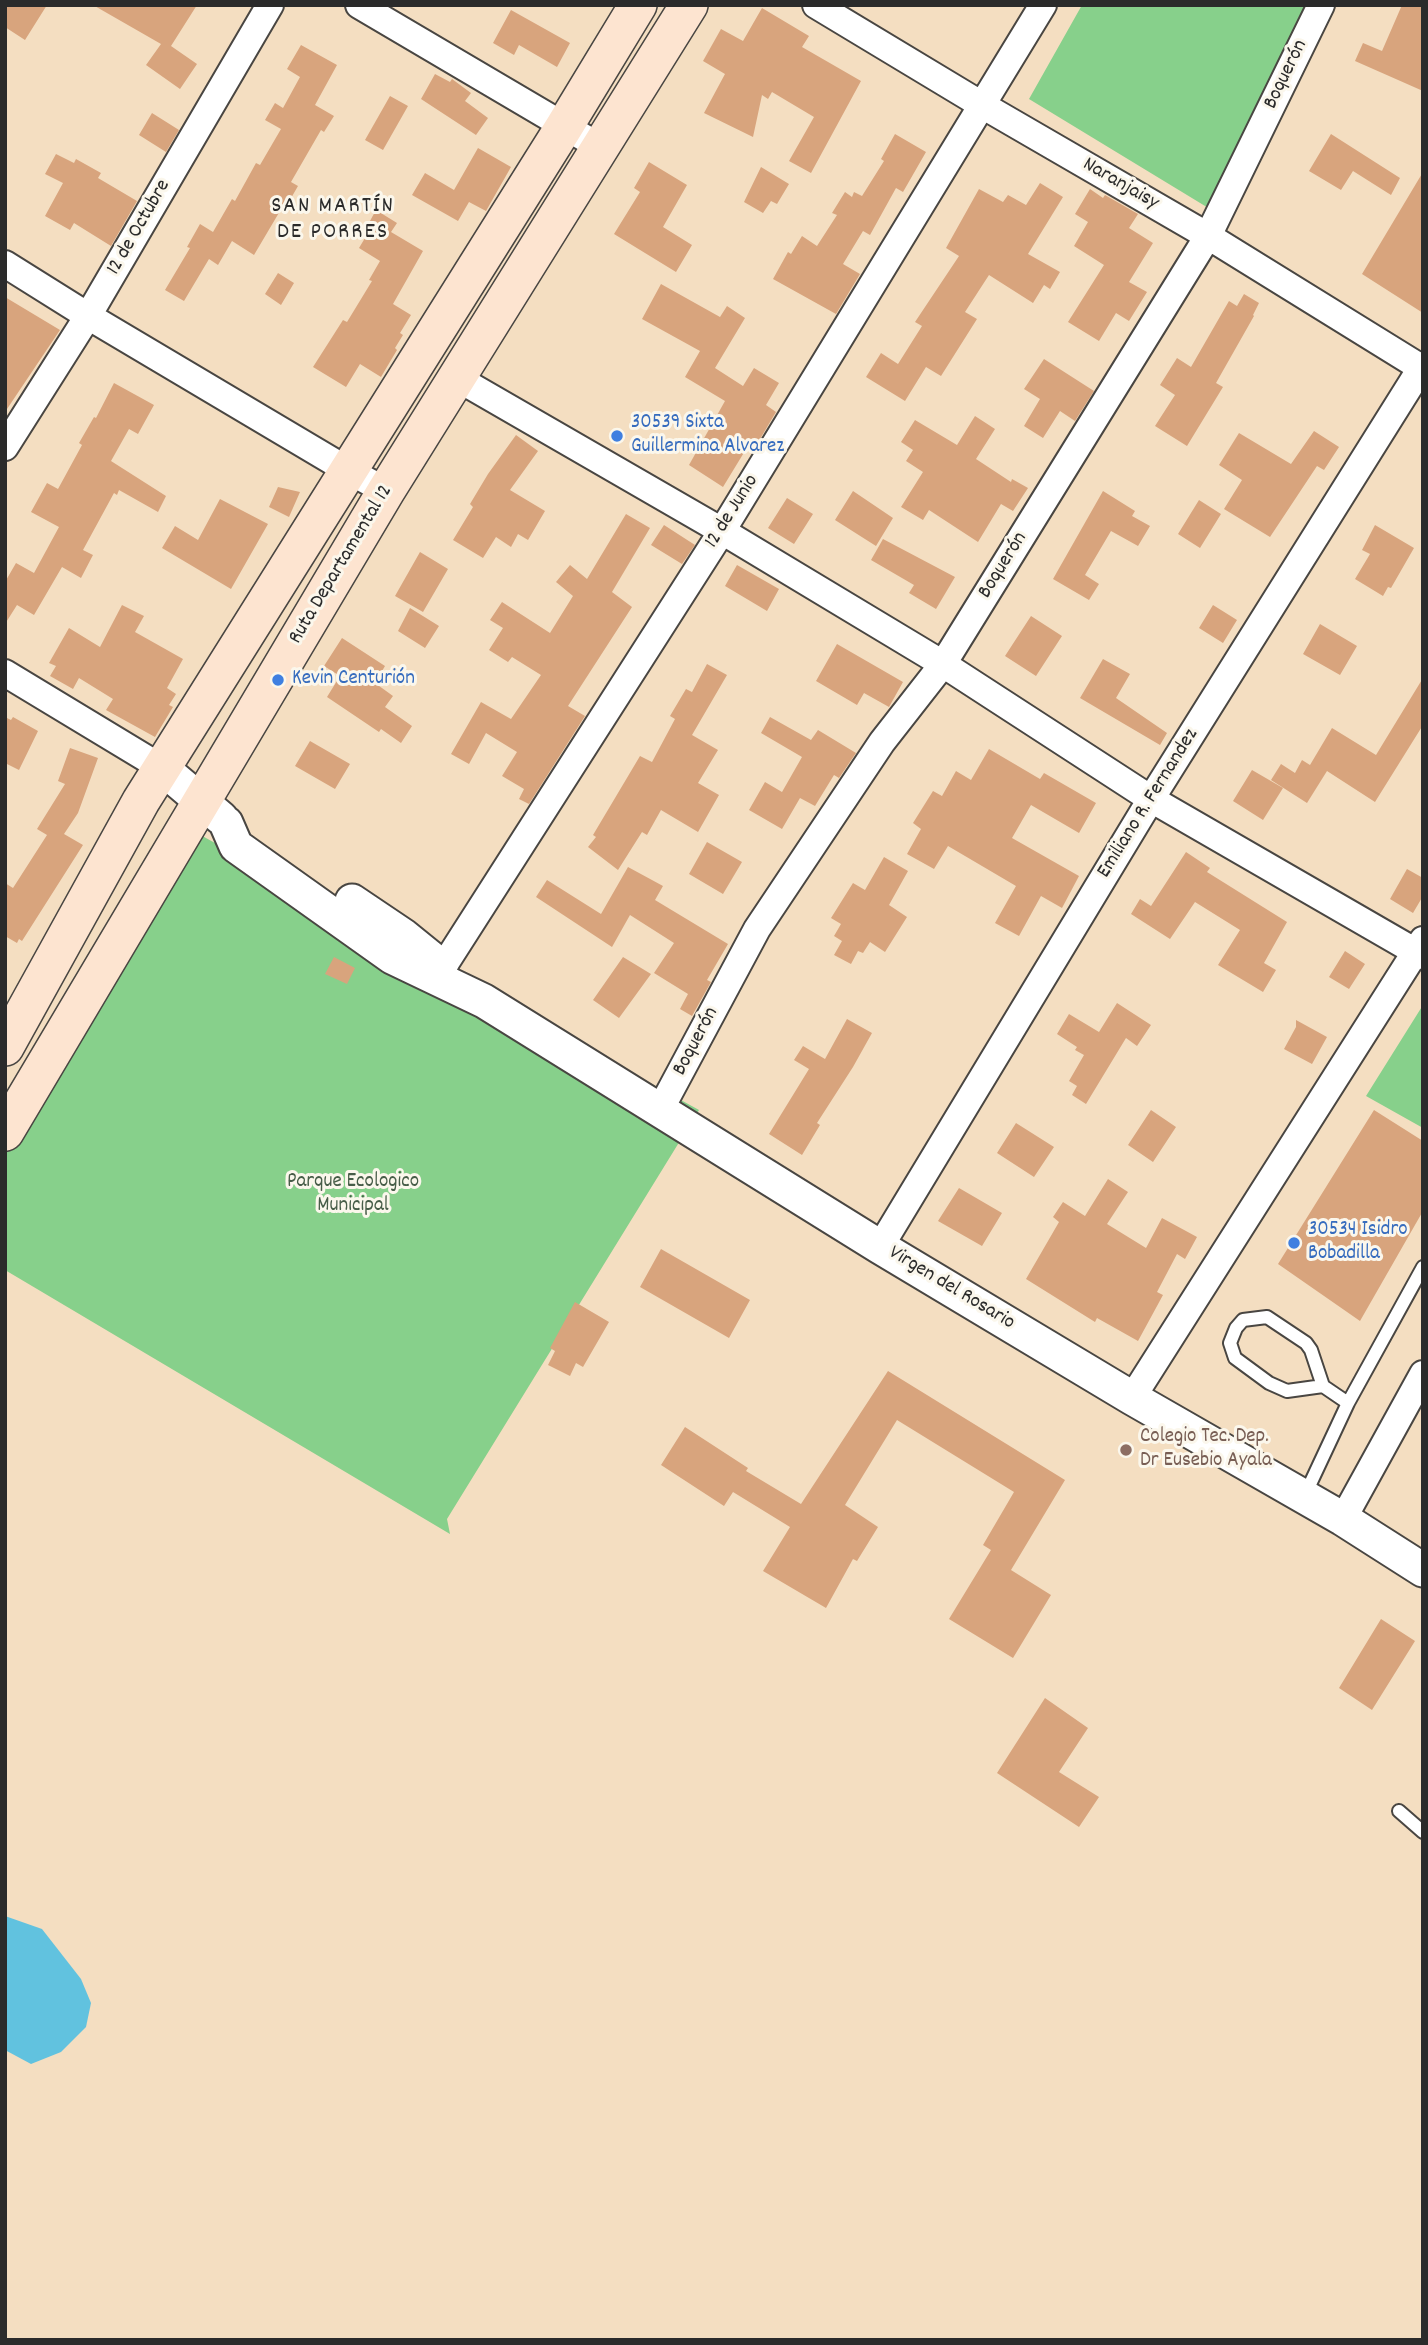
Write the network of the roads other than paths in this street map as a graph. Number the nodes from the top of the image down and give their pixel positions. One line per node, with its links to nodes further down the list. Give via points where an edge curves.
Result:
1 (270, 5): 13 (street, 12 de Octubre)
2 (359, 5): 9 (street)
3 (638, 5): 9 (main road, Ruta Departamental 12)
4 (689, 5): 10 (main road, Ruta Departamental 12)
5 (816, 5): 8 (street, Naranjaisy)
6 (1042, 5): 8 (street, 12 de Junio)
7 (1321, 5): 11 (street, Boquerón)
8 (982, 105): 11 (street, Naranjaisy); 19 (street, 12 de Junio)
9 (564, 127): 10 (street); 17 (main road, Ruta Departamental 12)
10 (600, 147): 15 (main road, Ruta Departamental 12)
11 (1208, 236): 14 (street, Naranjaisy); 20 (street, Boquerón)
12 (5, 264): 13 (street)
13 (88, 316): 16 (street, 12 de Octubre); 17 (street)
14 (1422, 367): 23 (street, Emiliano R. Fernandez)
15 (457, 378): 18 (main road, Ruta Departamental 12); 19 (street)
16 (5, 447)
17 (349, 471): 18 (street); 22 (main road, Ruta Departamental 12)
18 (386, 491): 24 (main road, Ruta Departamental 12)
19 (722, 531): 20 (street); 26 (street, 12 de Junio)
20 (943, 664): 23 (street); 28 (street, Boquerón, via 882,742 757,929)
21 (5, 673): 22 (street)
22 (162, 768): 24 (street, Virgen del Rosario); 27 (main road, Ruta Departamental 12)
23 (1151, 799): 25 (street); 30 (street, Emiliano R. Fernandez)
24 (214, 811): 26 (street, Virgen del Rosario, via 236,846 392,957); 29 (main road, Ruta Departamental 12)
25 (1420, 949): 34 (street)
26 (440, 973): 28 (street, Virgen del Rosario)
27 (5, 1047)
28 (660, 1110): 30 (street, Virgen del Rosario)
29 (5, 1132)
30 (880, 1247): 34 (street, Virgen del Rosario)
31 (1423, 1267): 35 (lane)
32 (1423, 1374): 37 (street)
33 (1323, 1385): 33 (lane, via 1306,1343 1267,1317 1243,1320 1236,1328 1230,1342 1236,1358 1269,1383 1287,1391); 35 (lane)
34 (1132, 1398): 36 (street, Virgen del Rosario)
35 (1348, 1404): 36 (lane)
36 (1304, 1497): 37 (street, Virgen del Rosario)
37 (1343, 1519): 38 (street, Virgen del Rosario)
38 (1423, 1570)
39 (1399, 1811): 40 (lane)
40 (1423, 1832)

